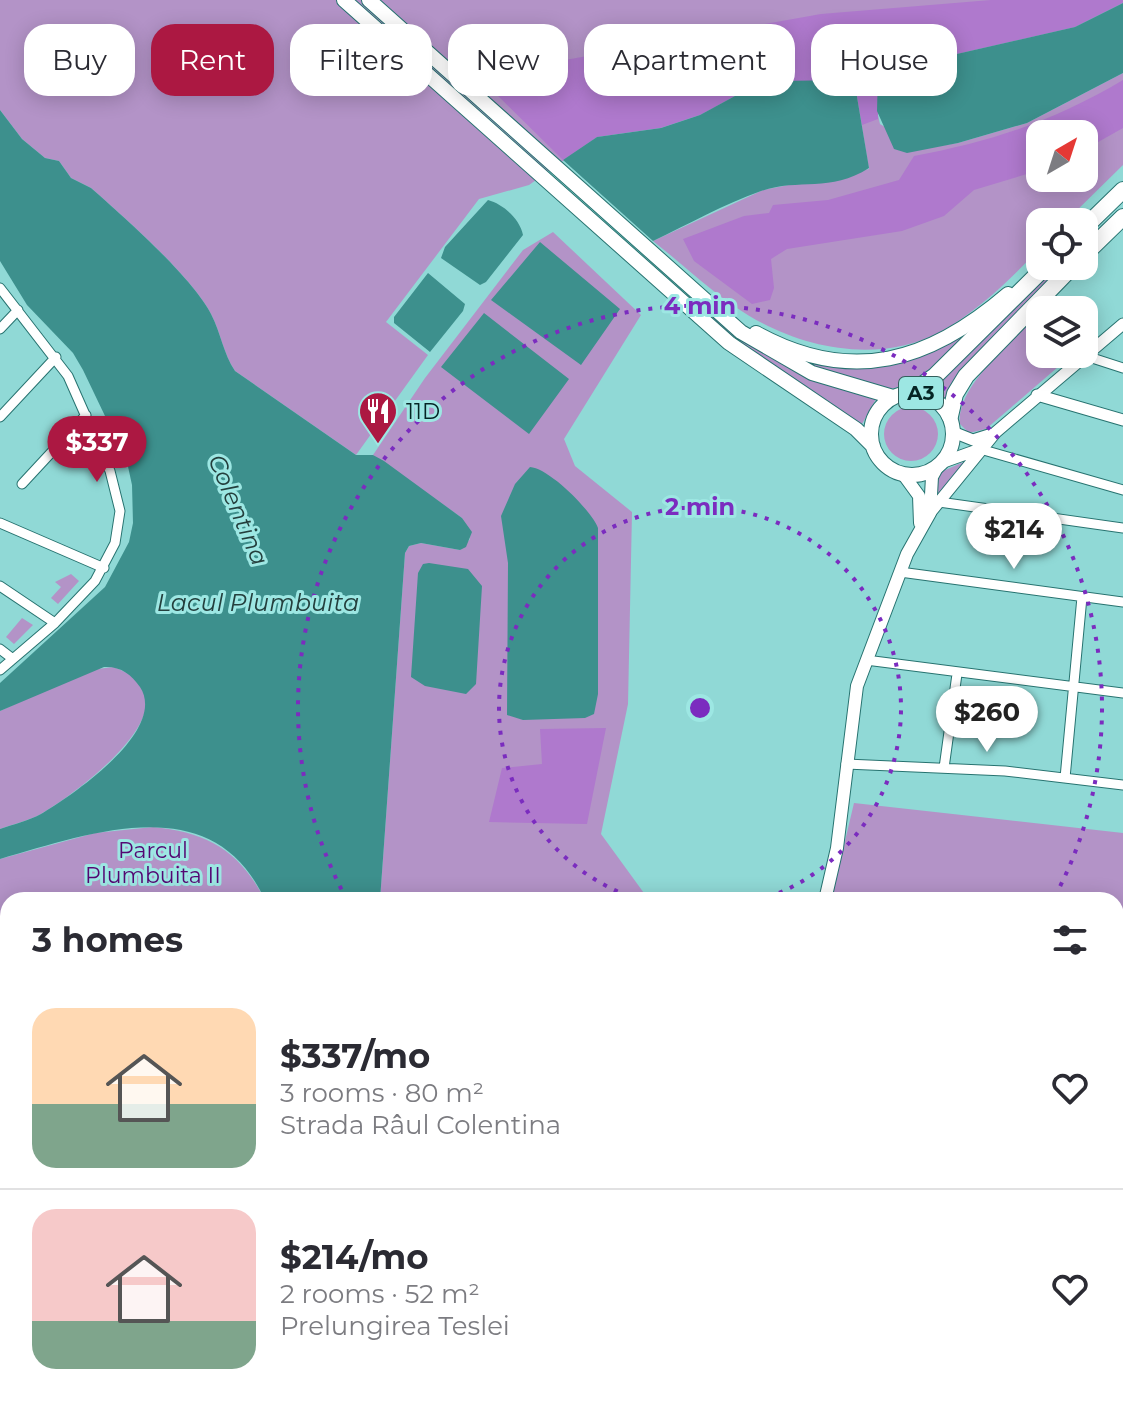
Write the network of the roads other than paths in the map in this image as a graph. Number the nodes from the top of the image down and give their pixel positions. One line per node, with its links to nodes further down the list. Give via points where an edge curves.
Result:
1 (344, 0): 28 (highway, via 756,364 856,429)
2 (369, 0): 11 (highway, A3)
3 (1123, 190): 4 (highway)
4 (1098, 214)
5 (1123, 217): 6 (highway)
6 (1098, 241)
7 (1028, 280): 11 (highway, via 954,336 915,352 871,360 797,351)
8 (1031, 280): 20 (highway, A3, via 935,376)
9 (1059, 280): 26 (highway, A3, via 962,381)
10 (0, 288): 12 (street)
11 (701, 298): 22 (highway, A3, via 751,339 798,366)
12 (18, 310): 14 (street); 16 (street)
13 (1123, 324): 15 (street)
14 (0, 329)
15 (1098, 346)
16 (56, 357): 23 (street); 24 (street)
17 (1098, 360): 19 (street)
18 (1071, 368): 21 (street)
19 (1123, 368)
20 (912, 392): 22 (highway, A3); 26 (highway, A3, via 930,397)
21 (1037, 395): 25 (street); 27 (street)
22 (893, 397): 28 (highway, A3, via 874,418)
23 (86, 415): 32 (street); 39 (street, via 119,501 118,533)
24 (0, 417)
25 (1123, 420)
26 (952, 424): 27 (street, via 977,440); 30 (highway, A3, via 951,448)
27 (996, 432): 29 (street)
28 (873, 446): 31 (highway, via 881,461)
29 (980, 449): 30 (street); 33 (street); 34 (street)
30 (940, 464): 31 (highway, via 921,474); 35 (main road, via 932,477)
31 (903, 474): 38 (main road, via 921,503)
32 (22, 484)
33 (1123, 490)
34 (939, 502): 35 (street); 37 (street)
35 (930, 513): 38 (main road)
36 (0, 523): 39 (street)
37 (1123, 528)
38 (918, 530): 40 (main road)
39 (104, 568): 44 (street)
40 (900, 572): 42 (street); 47 (main road)
41 (0, 586): 44 (street)
42 (1082, 597): 43 (street); 50 (street)
43 (1123, 602)
44 (55, 623): 46 (street)
45 (0, 649): 46 (street)
46 (13, 659): 48 (street)
47 (866, 660): 49 (street); 52 (main road, via 852,709)
48 (0, 670)
49 (957, 674): 50 (street); 53 (street)
50 (1074, 687): 51 (street); 54 (street)
51 (1123, 693)
52 (846, 764): 53 (street); 56 (main road)
53 (944, 768): 54 (street)
54 (1065, 778): 55 (street)
55 (1123, 785)
56 (827, 892)

